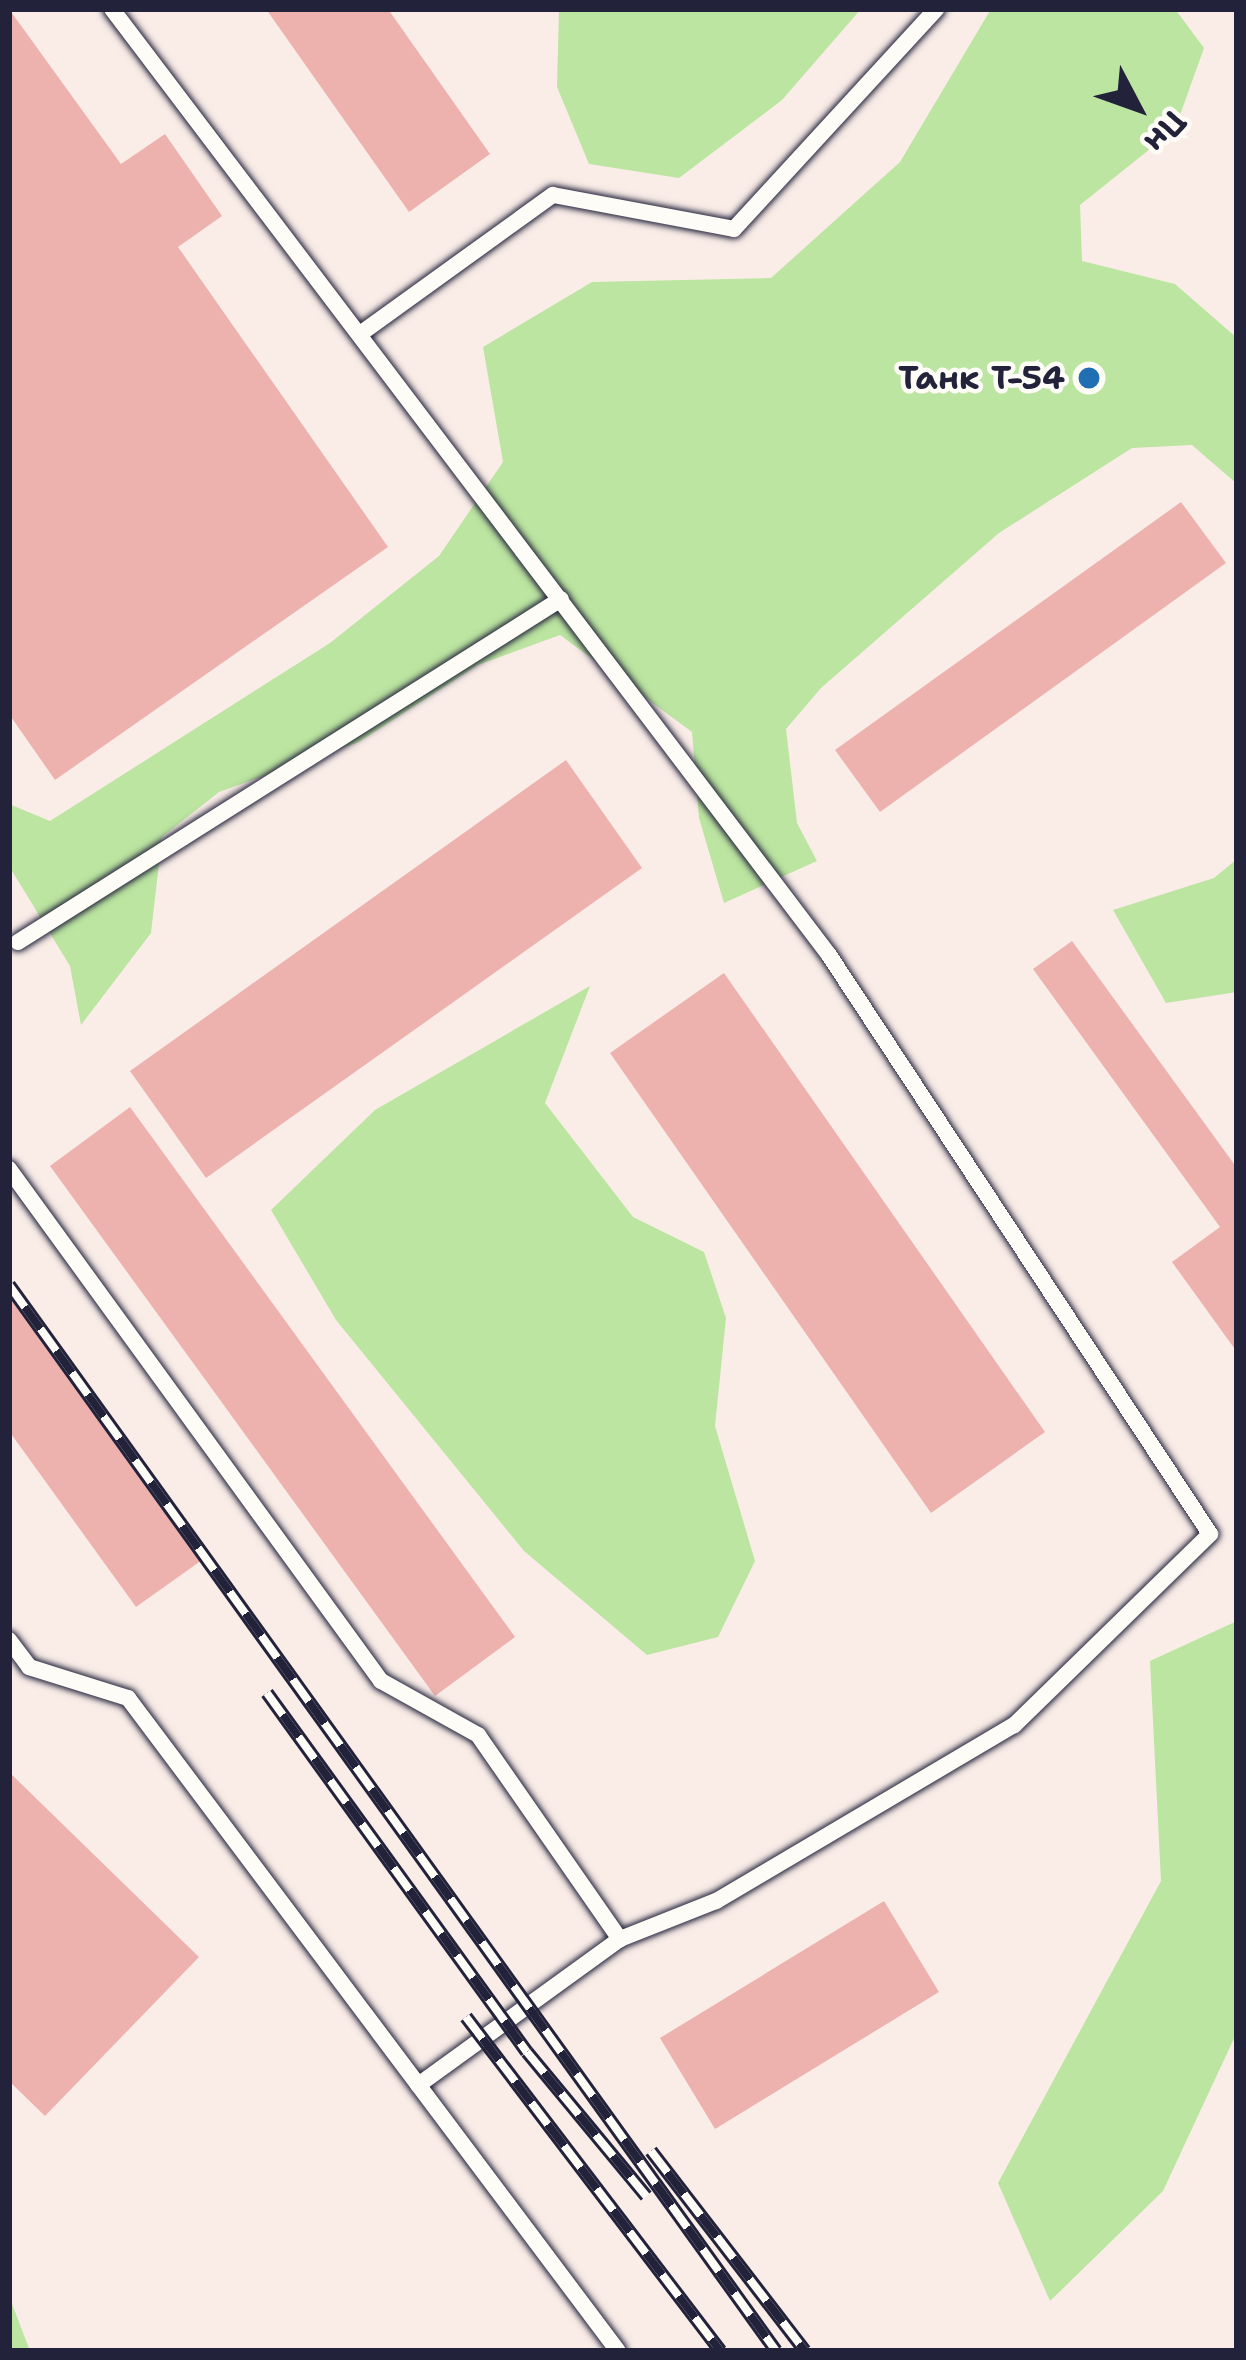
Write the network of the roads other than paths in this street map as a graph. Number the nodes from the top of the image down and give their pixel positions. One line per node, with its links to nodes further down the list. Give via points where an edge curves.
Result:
1 (112, 9): 3 (lane)
2 (936, 9): 3 (lane, via 734,229 553,195)
3 (360, 334): 4 (lane)
4 (561, 599): 5 (lane); 8 (lane, via 829,955 1210,1534 1014,1725 716,1900)
5 (12, 942)
6 (9, 1169): 8 (lane, via 381,1681 478,1736)
7 (9, 1640): 9 (lane, via 29,1667 128,1698)
8 (620, 1940): 9 (lane)
9 (418, 2085): 10 (lane)
10 (618, 2351)

